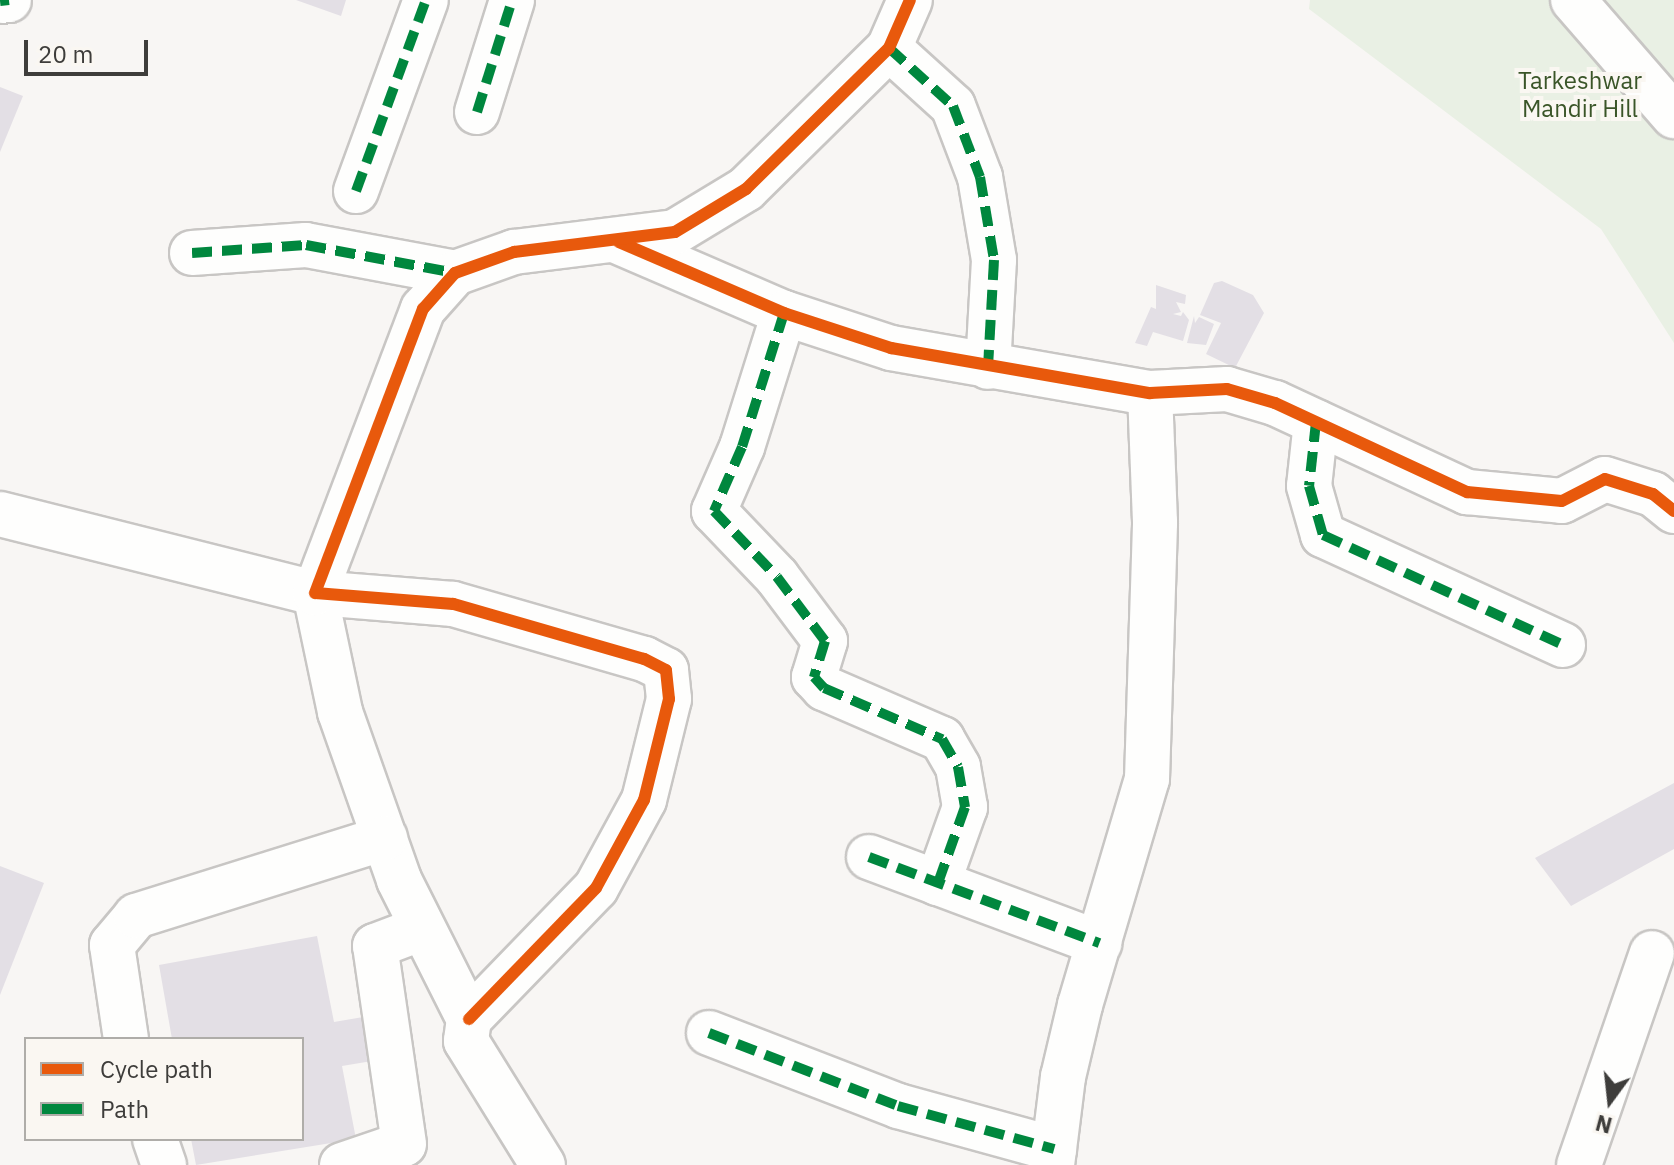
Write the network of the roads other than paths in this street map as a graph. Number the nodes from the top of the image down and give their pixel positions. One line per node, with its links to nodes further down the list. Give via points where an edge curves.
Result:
1 (9, 0): 6 (street)
2 (426, 0): 10 (street)
3 (512, 0): 8 (street)
4 (910, 0): 7 (street)
5 (1573, 0): 9 (street)
6 (0, 1)
7 (889, 48): 11 (street, via 746,189 675,232); 15 (street, via 953,106 980,177 994,260)
8 (477, 112)
9 (1674, 116)
10 (356, 191)
11 (619, 242): 13 (street, via 514,252); 14 (street)
12 (192, 253): 13 (street, via 306,245)
13 (455, 273): 20 (street, via 423,309)
14 (784, 313): 15 (street, via 891,348); 24 (street, via 760,398 714,511 777,577 825,641 814,677 824,688 942,739 958,767 965,807)
15 (988, 367): 16 (street)
16 (1150, 393): 17 (street, via 1227,389); 26 (street, via 1155,522 1147,779)
17 (1316, 422): 18 (street, via 1467,492 1562,501 1605,479 1653,494); 21 (street, via 1309,486 1323,535)
18 (1674, 511)
19 (0, 514): 20 (street)
20 (315, 593): 22 (street, via 340,712); 28 (street, via 453,604 666,670 669,699 644,800 603,875)
21 (1563, 645)
22 (385, 838): 25 (street); 30 (street, via 136,916 112,945)
23 (869, 857): 24 (street)
24 (938, 883): 26 (street)
25 (420, 929): 28 (street); 34 (street, via 375,946 404,1144)
26 (1099, 943): 32 (street, via 1063,1077)
27 (1652, 953): 36 (street)
28 (469, 1019): 35 (street, via 466,1041)
29 (709, 1033): 32 (street, via 898,1106)
30 (126, 1037)
31 (156, 1141): 33 (street)
32 (1053, 1157)
33 (164, 1165)
34 (342, 1165)
35 (543, 1165)
36 (1579, 1165)

